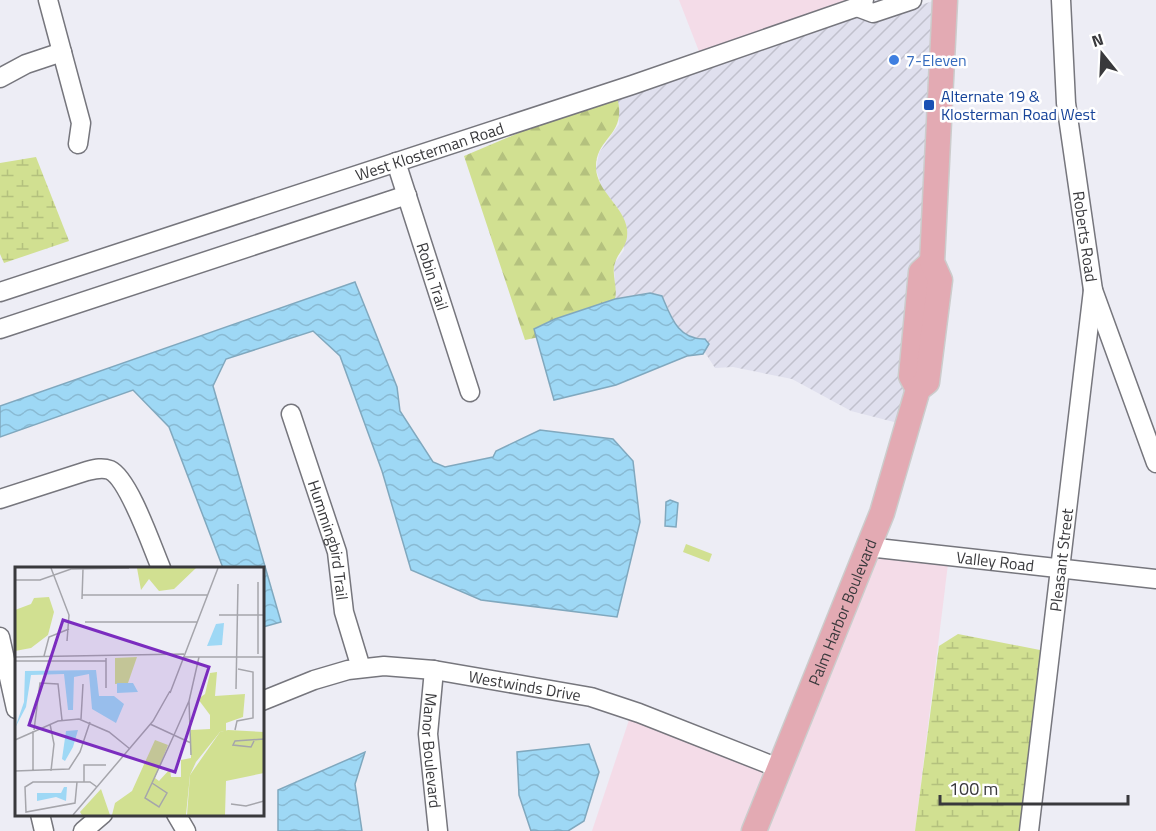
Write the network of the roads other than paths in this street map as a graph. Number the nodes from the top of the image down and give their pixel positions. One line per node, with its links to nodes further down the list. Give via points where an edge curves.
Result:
1 (48, 0): 6 (street)
2 (912, 0): 5 (street, West Klosterman Road, via 873,13)
3 (945, 0): 18 (main road, Palm Harbor Boulevard, via 932,262 921,272 911,376 918,389 882,513)
4 (1061, 0): 11 (street, Roberts Road, via 1066,103)
5 (861, 4): 9 (street, West Klosterman Road)
6 (62, 52): 7 (street); 8 (street, via 81,123)
7 (0, 78)
8 (78, 144)
9 (396, 162): 10 (street, Robin Trail); 12 (street, West Klosterman Road)
10 (407, 195): 13 (street); 14 (street, Robin Trail)
11 (1093, 290): 16 (street, Roberts Road); 20 (street, Pleasant Street)
12 (0, 292)
13 (0, 329)
14 (470, 392)
15 (291, 414): 23 (street, Hummingbird Trail, via 337,552 344,612)
16 (1156, 463)
17 (0, 499): 19 (street, via 87,471 109,470 123,482)
18 (868, 547): 20 (street, Valley Road); 27 (main road, Palm Harbor Boulevard)
19 (161, 567)
20 (1061, 568): 21 (street, Valley Road); 36 (street, Pleasant Street)
21 (1156, 579)
22 (0, 637): 26 (street)
23 (361, 668): 24 (street, Westwinds Drive); 25 (street, Westwinds Drive, via 325,676)
24 (434, 670): 27 (street, Westwinds Drive, via 591,697); 34 (street, Manor Boulevard, via 428,734)
25 (264, 700)
26 (15, 704)
27 (781, 769): 35 (main road, Palm Harbor Boulevard)
28 (40, 816): 31 (street)
29 (101, 816): 32 (street)
30 (177, 816): 33 (street)
31 (44, 831)
32 (83, 831)
33 (186, 831)
34 (438, 831)
35 (754, 831)
36 (1029, 831)

